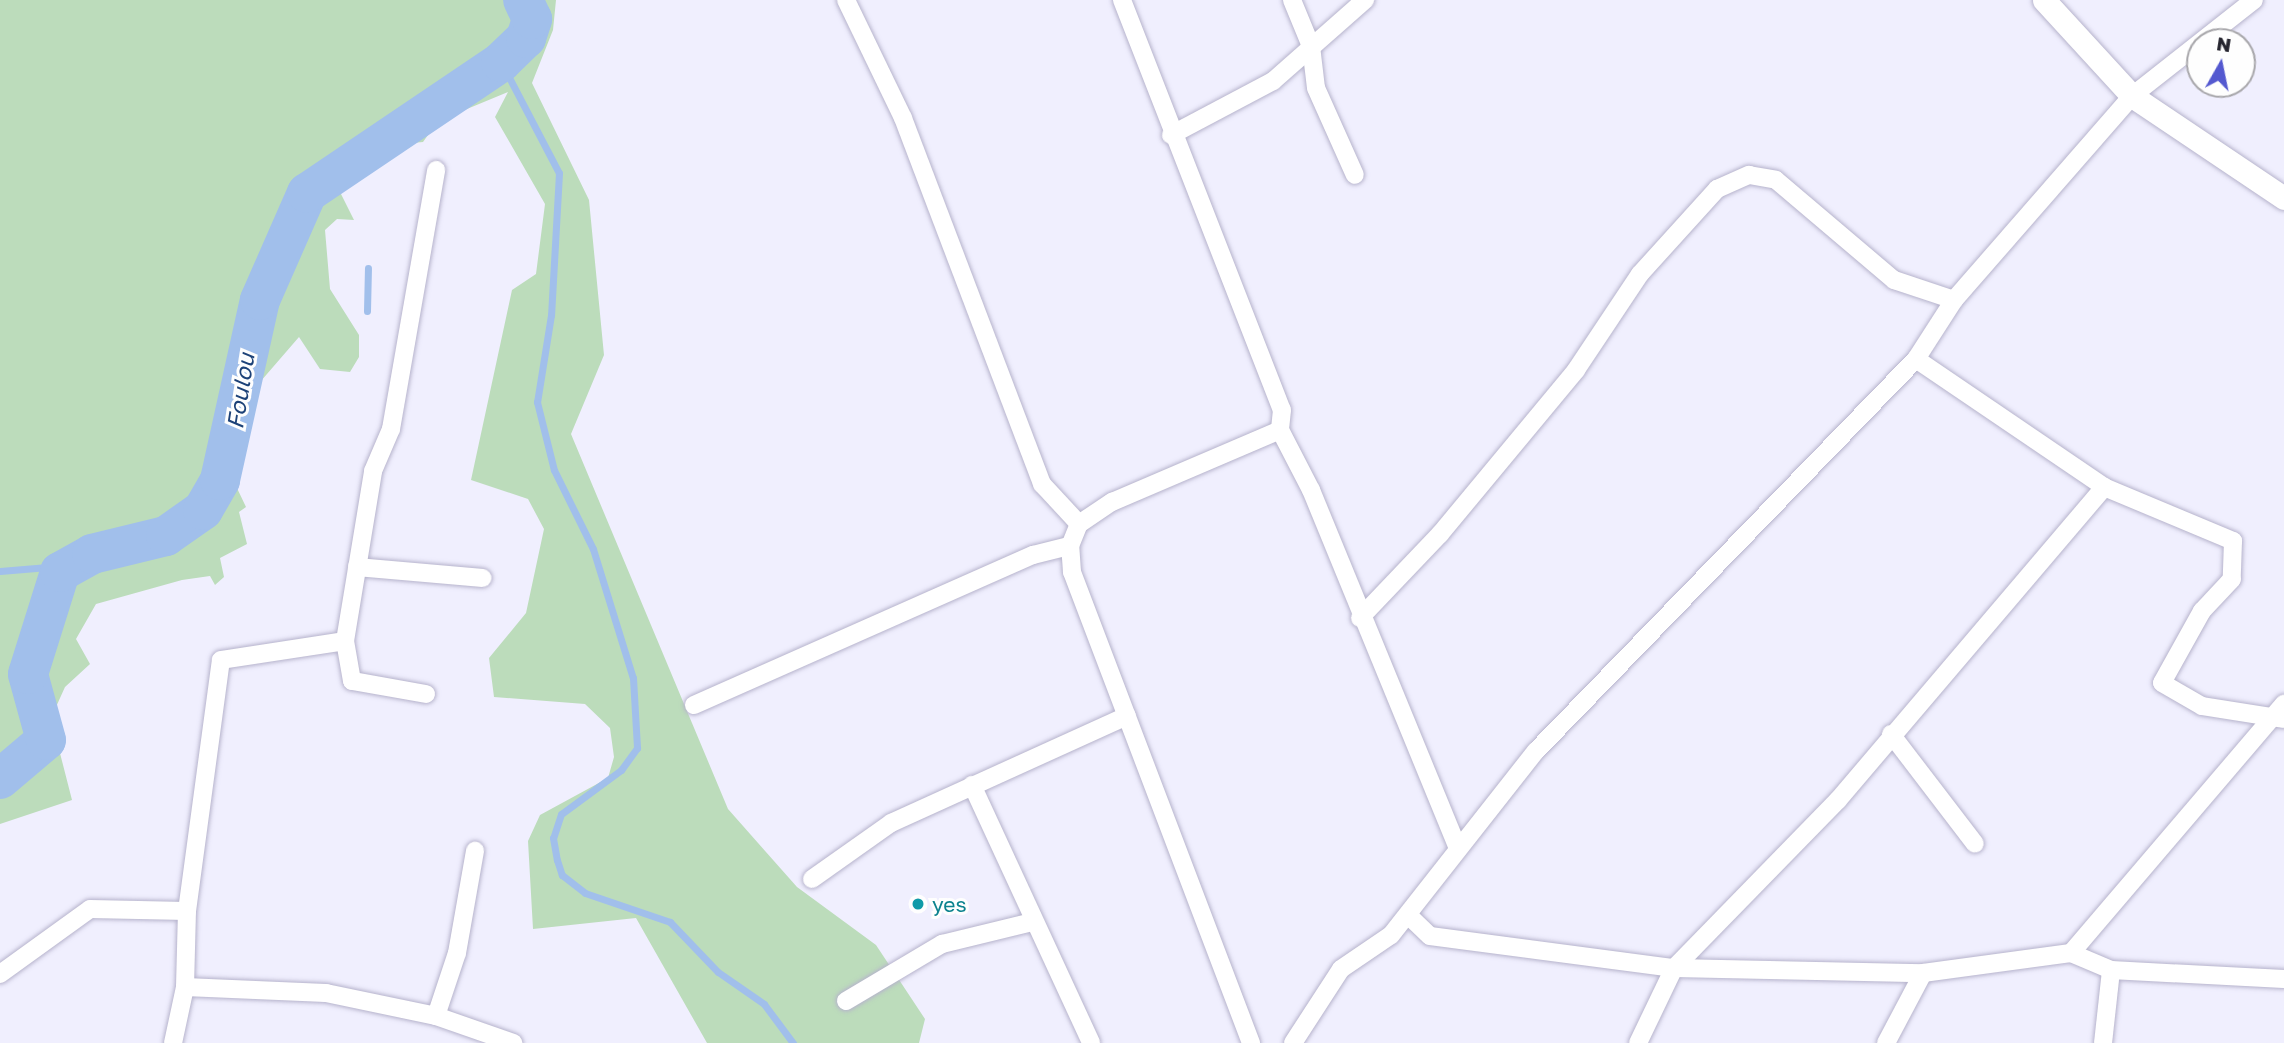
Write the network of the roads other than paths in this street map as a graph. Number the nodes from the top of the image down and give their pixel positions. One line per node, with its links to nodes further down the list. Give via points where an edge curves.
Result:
1 (846, 0): 17 (street, via 902,118 1042,484)
2 (1122, 0): 9 (street)
3 (1293, 0): 7 (street)
4 (1365, 0): 7 (street)
5 (2044, 0): 8 (street)
6 (2254, 0): 8 (street)
7 (1311, 46): 9 (street, via 1273,81); 11 (street, via 1316,88)
8 (2132, 96): 12 (street); 13 (street)
9 (1171, 135): 15 (street, via 1282,410)
10 (436, 170): 19 (street, via 391,429 373,471)
11 (1355, 175)
12 (2284, 198)
13 (1954, 300): 14 (street); 21 (street, via 1894,280 1776,180 1749,175 1717,189 1640,274 1576,370 1440,534)
14 (1916, 359): 16 (street); 30 (street, via 1536,751)
15 (1280, 430): 17 (street, via 1112,502); 21 (street, via 1311,490)
16 (2104, 487): 25 (street, via 2233,541 2232,579 2202,611 2162,683 2202,705); 27 (street, via 1974,648)
17 (1079, 524): 18 (street)
18 (1070, 546): 24 (street, via 1033,555); 26 (street, via 1072,572)
19 (357, 567): 20 (street); 22 (street)
20 (483, 578)
21 (1360, 618): 30 (street)
22 (345, 641): 23 (street, via 352,681); 33 (street, via 221,660)
23 (426, 694)
24 (694, 705)
25 (2281, 714): 36 (street)
26 (1127, 716): 28 (street); 48 (street)
27 (1891, 734): 29 (street); 37 (street, via 1838,800)
28 (972, 785): 32 (street, via 891,823); 35 (street)
29 (1975, 844)
30 (1457, 846): 34 (street)
31 (475, 852): 44 (street, via 457,953)
32 (812, 879)
33 (187, 911): 40 (street, via 90,909); 42 (street)
34 (1408, 915): 37 (street, via 1430,936); 49 (street, via 1391,935 1341,969)
35 (1032, 922): 43 (street, via 942,944); 47 (street)
36 (2071, 953): 38 (street); 39 (street)
37 (1674, 968): 39 (street); 50 (street)
38 (2111, 970): 41 (street); 52 (street)
39 (1923, 973): 51 (street)
40 (0, 974)
41 (2284, 979)
42 (185, 988): 44 (street, via 326,993); 45 (street)
43 (846, 1001)
44 (436, 1016): 46 (street)
45 (173, 1043)
46 (513, 1043)
47 (1091, 1043)
48 (1251, 1043)
49 (1293, 1043)
50 (1638, 1043)
51 (1886, 1043)
52 (2103, 1043)

